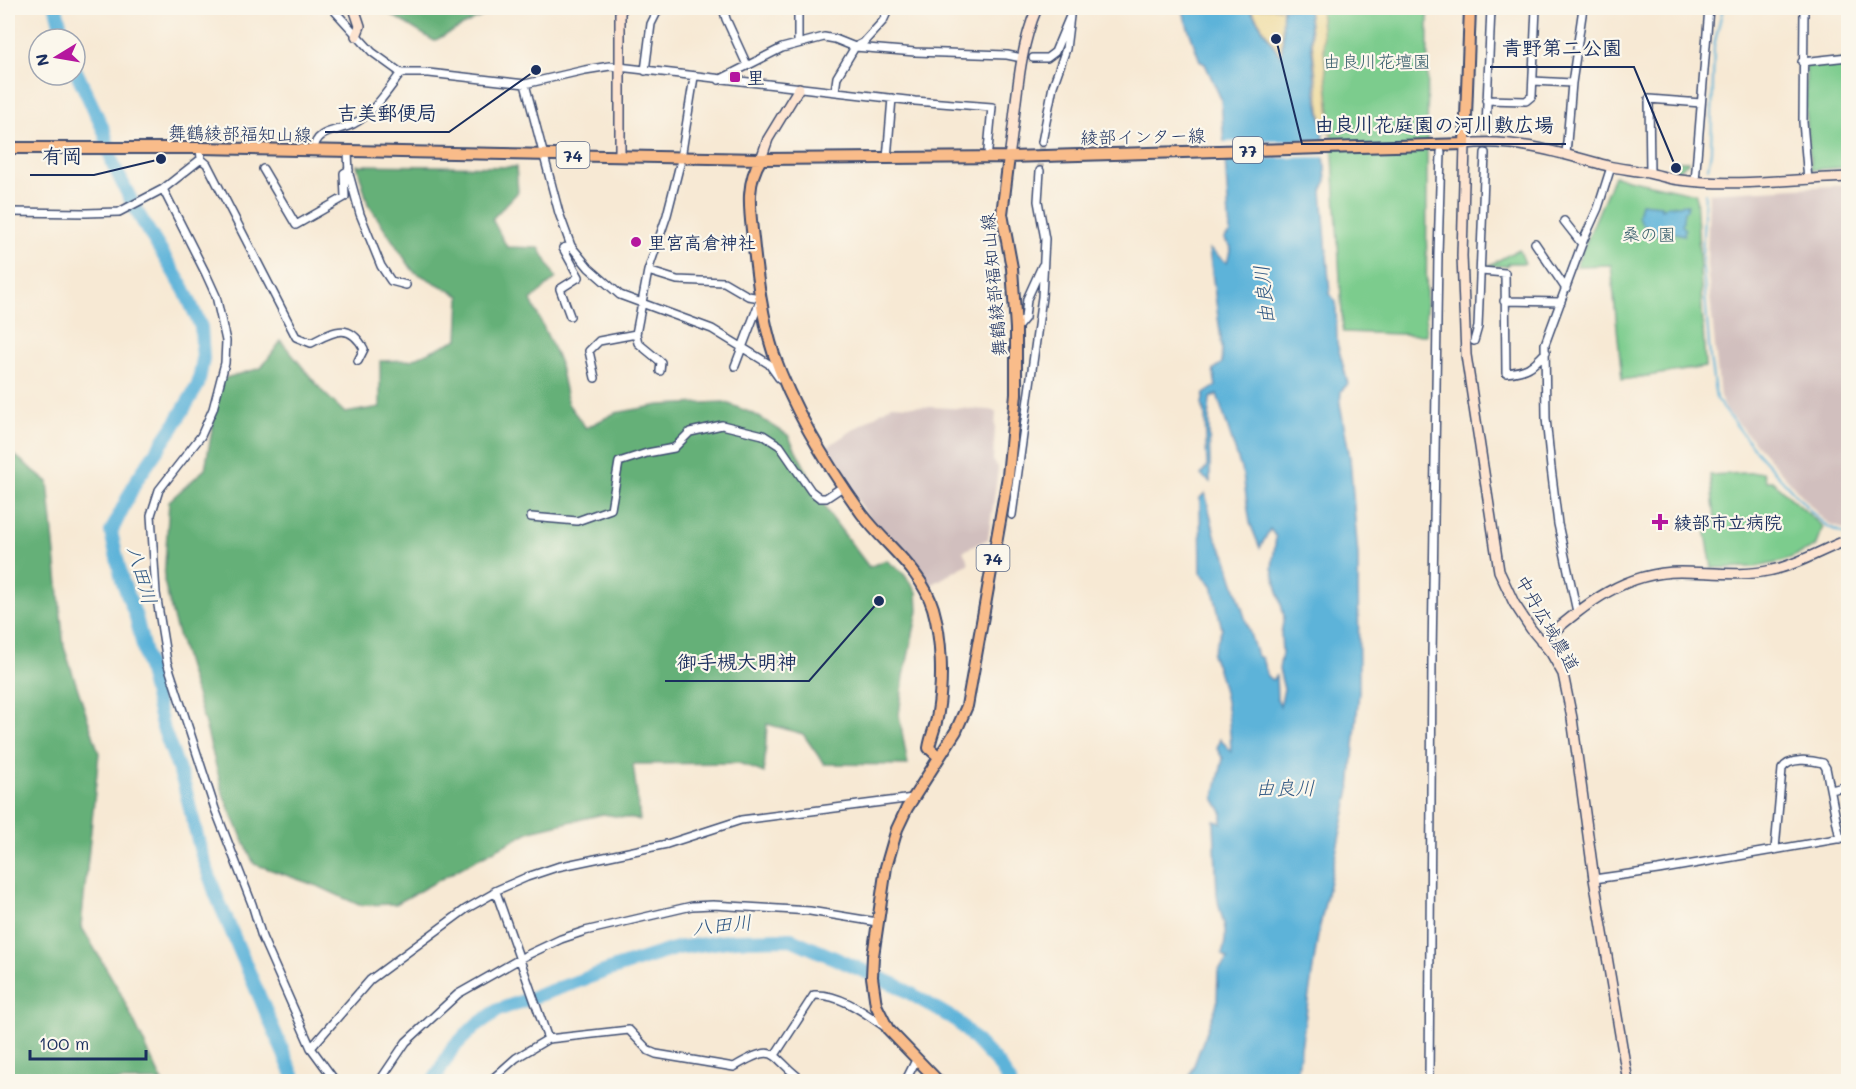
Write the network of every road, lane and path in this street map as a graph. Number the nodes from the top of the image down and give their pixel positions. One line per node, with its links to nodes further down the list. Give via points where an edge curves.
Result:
1 (332, 8): 15 (street)
2 (354, 8): 15 (street, via 360,26)
3 (659, 8): 24 (street, via 651,24)
4 (723, 8): 22 (street)
5 (802, 8): 16 (street, via 798,13)
6 (888, 8): 17 (street, via 883,21)
7 (1037, 8): 50 (street, via 1024,52)
8 (1470, 8): 38 (main road)
9 (1491, 8): 34 (street)
10 (1536, 8): 28 (street)
11 (1583, 8): 29 (street)
12 (1709, 8): 35 (street)
13 (1804, 8): 21 (street)
14 (619, 9): 23 (street)
15 (356, 36): 25 (street)
16 (798, 42): 17 (street, via 824,38); 22 (street)
17 (855, 47): 18 (street); 32 (street, via 837,77)
18 (1017, 57)
19 (1848, 57): 21 (street)
20 (1033, 58): 37 (street, via 1047,58 1055,51 1070,16 1066,49 1053,86)
21 (1802, 62): 59 (street)
22 (747, 64): 27 (street)
23 (621, 68): 24 (street); 30 (street, via 585,70); 48 (street)
24 (645, 71): 26 (street)
25 (401, 73): 30 (street); 41 (street, via 373,108 354,124 323,134)
26 (694, 77): 27 (street); 49 (street)
27 (719, 80): 31 (street)
28 (1533, 81): 29 (street); 34 (street, via 1532,96 1526,101)
29 (1572, 83): 47 (street)
30 (525, 84): 46 (street)
31 (800, 88): 32 (street); 51 (street, via 783,111)
32 (835, 91): 33 (street)
33 (892, 98): 42 (street, via 992,107); 52 (street)
34 (1486, 100): 36 (street)
35 (1701, 103): 57 (street, via 1649,99); 60 (street)
36 (1486, 128)
37 (1042, 142)
38 (1464, 144): 40 (main road, 綾部インター線 / 77); 47 (street, via 1516,143); 92 (street, 中丹広域農道, via 1462,256 1467,373 1499,571 1514,603)
39 (8, 148): 45 (main road, 舞鶴綾部福知山線 / 74, via 137,148)
40 (1438, 149): 50 (main road, 綾部インター線 / 77); 115 (street)
41 (314, 150): 43 (main road, 舞鶴綾部福知山線 / 74); 45 (main road, 舞鶴綾部福知山線 / 74)
42 (988, 150)
43 (348, 152): 46 (main road, 舞鶴綾部福知山線 / 74); 55 (street)
44 (1485, 153): 69 (street)
45 (200, 154): 61 (street); 82 (street, via 296,337 311,343 344,330 364,349)
46 (543, 154): 48 (main road, 舞鶴綾部福知山線 / 74); 66 (street)
47 (1566, 154): 53 (street)
48 (620, 155): 49 (main road, 舞鶴綾部福知山線 / 74)
49 (681, 157): 51 (main road, 舞鶴綾部福知山線 / 74); 68 (street)
50 (1009, 157): 52 (main road, 舞鶴綾部福知山線 / 74); 77 (main road, 舞鶴綾部福知山線 / 74, via 1002,214)
51 (761, 159): 52 (main road, 舞鶴綾部福知山線 / 74); 72 (main road, via 750,186)
52 (887, 159)
53 (1611, 166): 57 (street); 65 (street)
54 (263, 169): 55 (street, via 296,225 345,197 344,173)
55 (349, 170): 70 (street, via 360,214 381,266 391,281)
56 (1040, 171): 67 (street, via 1038,201 1045,239)
57 (1650, 173): 60 (street)
58 (1848, 177): 59 (street)
59 (1808, 180): 60 (street)
60 (1695, 182)
61 (163, 189): 62 (street, via 119,212); 106 (street, via 209,281 226,341 225,363 213,409 201,436 159,490 151,515 156,593 167,662 262,937)
62 (8, 212)
63 (1564, 221): 65 (street)
64 (1535, 243): 71 (street)
65 (1582, 244): 71 (street)
66 (572, 246): 75 (street, via 589,268 620,295); 76 (street, via 563,248 579,277 560,289)
67 (1044, 263): 77 (street, via 1027,299 1025,318); 88 (street)
68 (648, 271): 72 (street, via 677,280 724,282 748,296); 75 (street)
69 (1481, 271): 73 (street, via 1505,273); 79 (street)
70 (406, 285)
71 (1566, 289): 74 (street)
72 (761, 298): 80 (street); 86 (main road, via 769,339)
73 (1504, 301): 74 (street); 81 (street, via 1506,373 1533,367)
74 (1561, 302): 81 (street)
75 (643, 303): 78 (street); 80 (street, via 712,329)
76 (570, 316)
77 (1017, 329): 93 (main road, 舞鶴綾部福知山線 / 74, via 1008,476 975,663 967,706)
78 (636, 334): 84 (street, via 638,343 661,362); 85 (street, via 599,341 589,351)
79 (1474, 341)
80 (741, 346): 83 (street); 86 (street, via 769,364)
81 (1545, 352): 91 (street, via 1551,468 1558,524)
82 (358, 361)
83 (735, 366)
84 (660, 371)
85 (595, 378)
86 (787, 387): 87 (main road)
87 (844, 486): 89 (street, via 820,498 780,446 764,435 722,425 690,432 674,448 619,462 611,509 577,521); 93 (main road, via 863,516 917,576 933,608 941,682 929,748)
88 (1012, 515)
89 (531, 518)
90 (1848, 540): 91 (street, via 1769,571 1640,576)
91 (1577, 612): 92 (street)
92 (1541, 642): 100 (street, 中丹広域農道, via 1563,674)
93 (939, 757): 96 (main road, 舞鶴綾部福知山線 / 74)
94 (1848, 786): 95 (street)
95 (1831, 790): 98 (street); 99 (street, via 1823,763 1800,760 1783,766)
96 (913, 798): 101 (street, via 741,820 667,844 557,867); 102 (main road, 舞鶴綾部福知山線 / 74, via 897,829)
97 (1848, 837): 98 (street)
98 (1840, 839): 99 (street)
99 (1775, 849): 100 (street)
100 (1594, 879): 116 (street, 中丹広域農道)
101 (496, 892): 103 (street); 106 (street, via 466,909 370,980)
102 (877, 922): 103 (street, via 797,909 692,906 585,931); 104 (main road, 舞鶴綾部福知山線 / 74, via 872,977 876,1005)
103 (520, 959): 105 (street); 110 (street, via 449,1001 406,1042)
104 (885, 1024): 107 (street, via 855,1007 814,995); 108 (main road, 舞鶴綾部福知山線 / 74)
105 (548, 1039): 107 (street, via 629,1030 656,1054 734,1067 754,1055); 111 (street, via 516,1058)
106 (311, 1048): 109 (street)
107 (775, 1055): 112 (street)
108 (917, 1058): 113 (street); 114 (main road, 舞鶴綾部福知山線 / 74)
109 (336, 1082)
110 (379, 1082)
111 (489, 1082)
112 (805, 1082)
113 (905, 1082)
114 (939, 1082)
115 (1429, 1082)
116 (1628, 1082)

